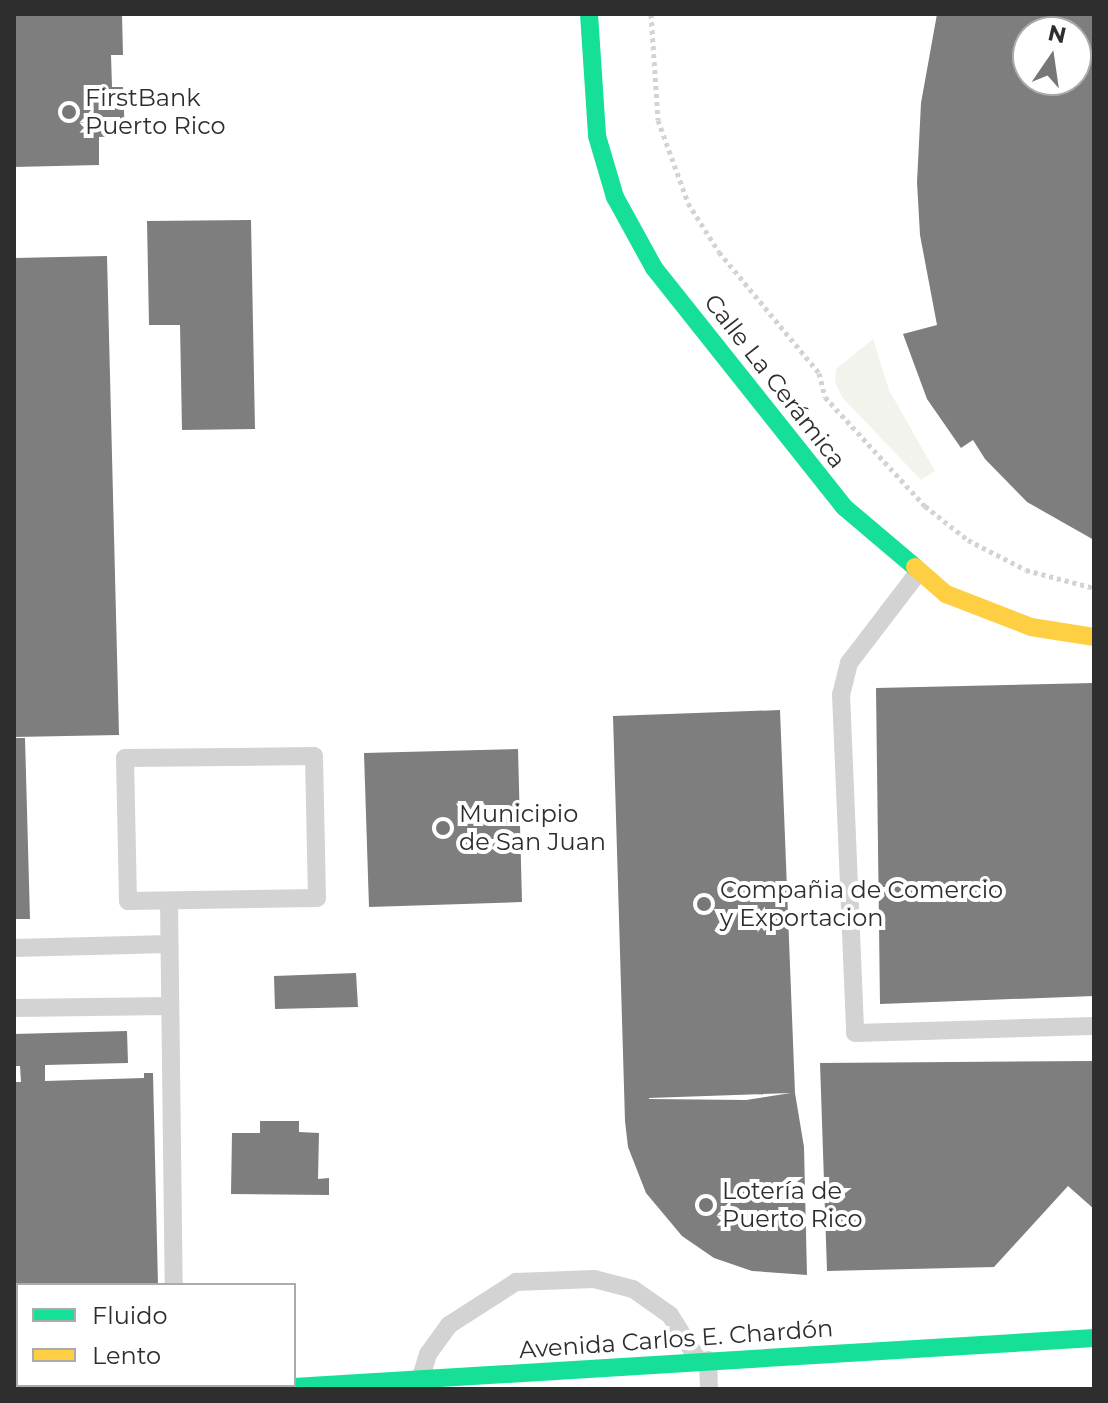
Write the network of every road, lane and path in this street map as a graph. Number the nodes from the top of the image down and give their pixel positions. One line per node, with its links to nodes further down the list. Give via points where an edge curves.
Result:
1 (589, 14): 3 (street, Calle La Cerámica, via 602,164 640,244 844,507)
2 (651, 14): 4 (path, via 656,110 688,203 719,252 819,373 825,397 915,496 968,540 1026,570)
3 (917, 574): 5 (street, Calle La Cerámica, via 946,594 1031,627); 11 (lane, via 849,663 841,694 855,1033)
4 (1094, 588)
5 (1094, 637)
6 (169, 901): 6 (lane, via 128,901 125,758 314,756 317,898); 7 (lane)
7 (169, 944): 8 (lane); 9 (lane)
8 (14, 948)
9 (170, 1006): 10 (lane); 12 (lane)
10 (14, 1008)
11 (1094, 1026)
12 (174, 1283)
13 (1094, 1338): 14 (street, Avenida Carlos E. Chardón)
14 (703, 1360): 15 (street, Avenida Carlos E. Chardón); 15 (lane, via 670,1315 633,1289 594,1279 516,1282 449,1325 428,1354); 17 (lane)
15 (421, 1380): 16 (street, Avenida Carlos E. Chardón)
16 (261, 1389)
17 (709, 1389)

